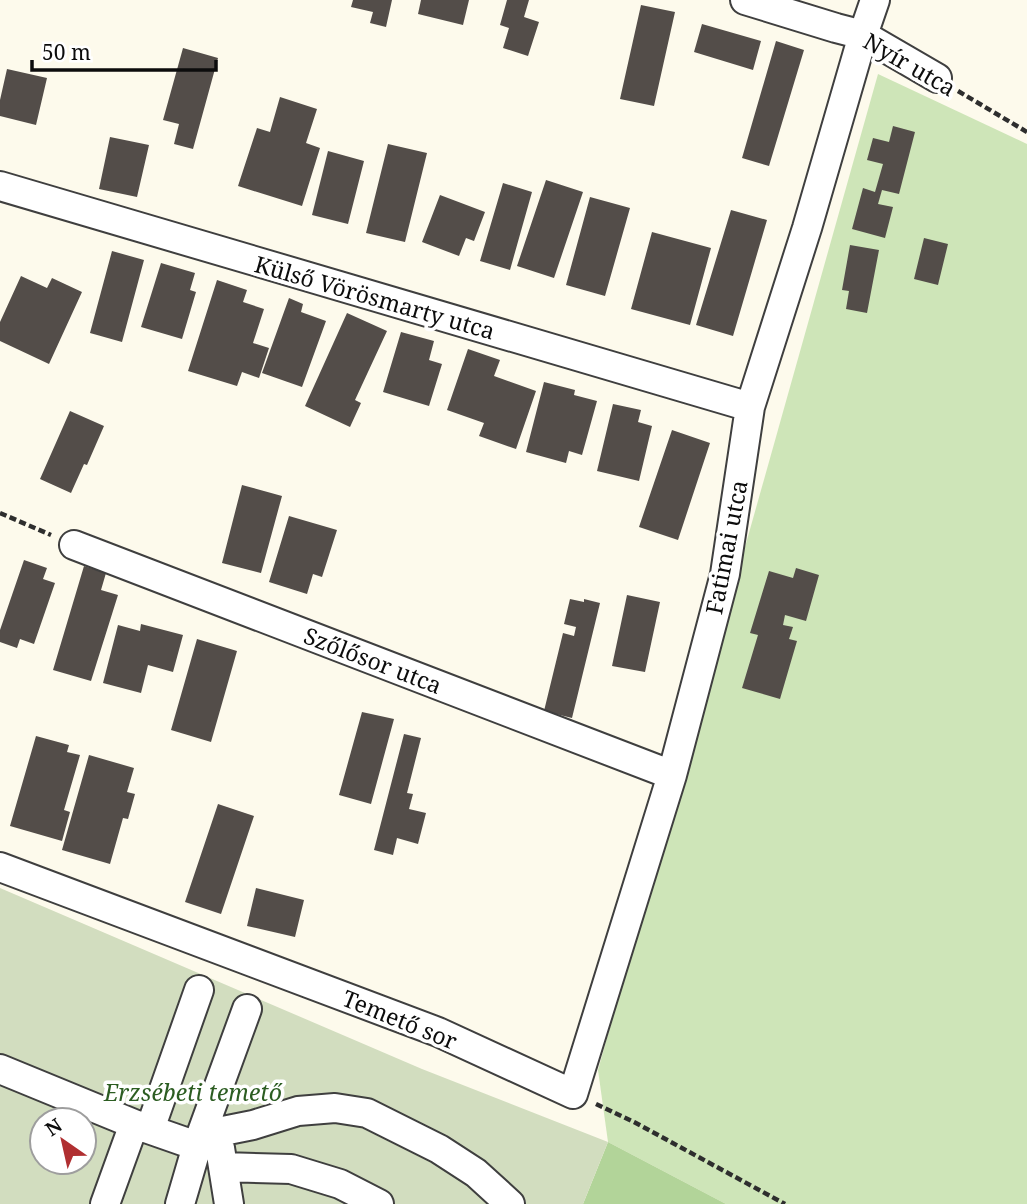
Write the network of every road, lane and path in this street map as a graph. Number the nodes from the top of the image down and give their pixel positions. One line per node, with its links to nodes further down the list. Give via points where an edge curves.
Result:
1 (745, 0): 3 (street, Nyír utca)
2 (875, 0): 3 (street, Fatimai utca)
3 (863, 35): 4 (street, Nyír utca); 7 (street, Fatimai utca)
4 (937, 78): 5 (path, Nyír utca)
5 (1027, 132)
6 (0, 187): 7 (street, Külső Vörösmarty utca)
7 (750, 407): 10 (street, Fatimai utca, via 725,574)
8 (0, 513): 9 (path)
9 (75, 545): 10 (street, Szőlősor utca)
10 (672, 775): 15 (street, Fatimai utca)
11 (0, 867): 15 (street, Temető sor, via 438,1031)
12 (199, 990): 16 (street)
13 (247, 1009): 17 (street, via 213,1101)
14 (0, 1069): 16 (street)
15 (573, 1094): 24 (path)
16 (142, 1127): 17 (street); 20 (street)
17 (207, 1139): 18 (street); 19 (street, via 298,1111 335,1108 367,1113 476,1173); 21 (street)
18 (223, 1167): 22 (street); 23 (street, via 291,1169 340,1184)
19 (500, 1201)
20 (105, 1204)
21 (180, 1204)
22 (229, 1204)
23 (379, 1204)
24 (785, 1204)

